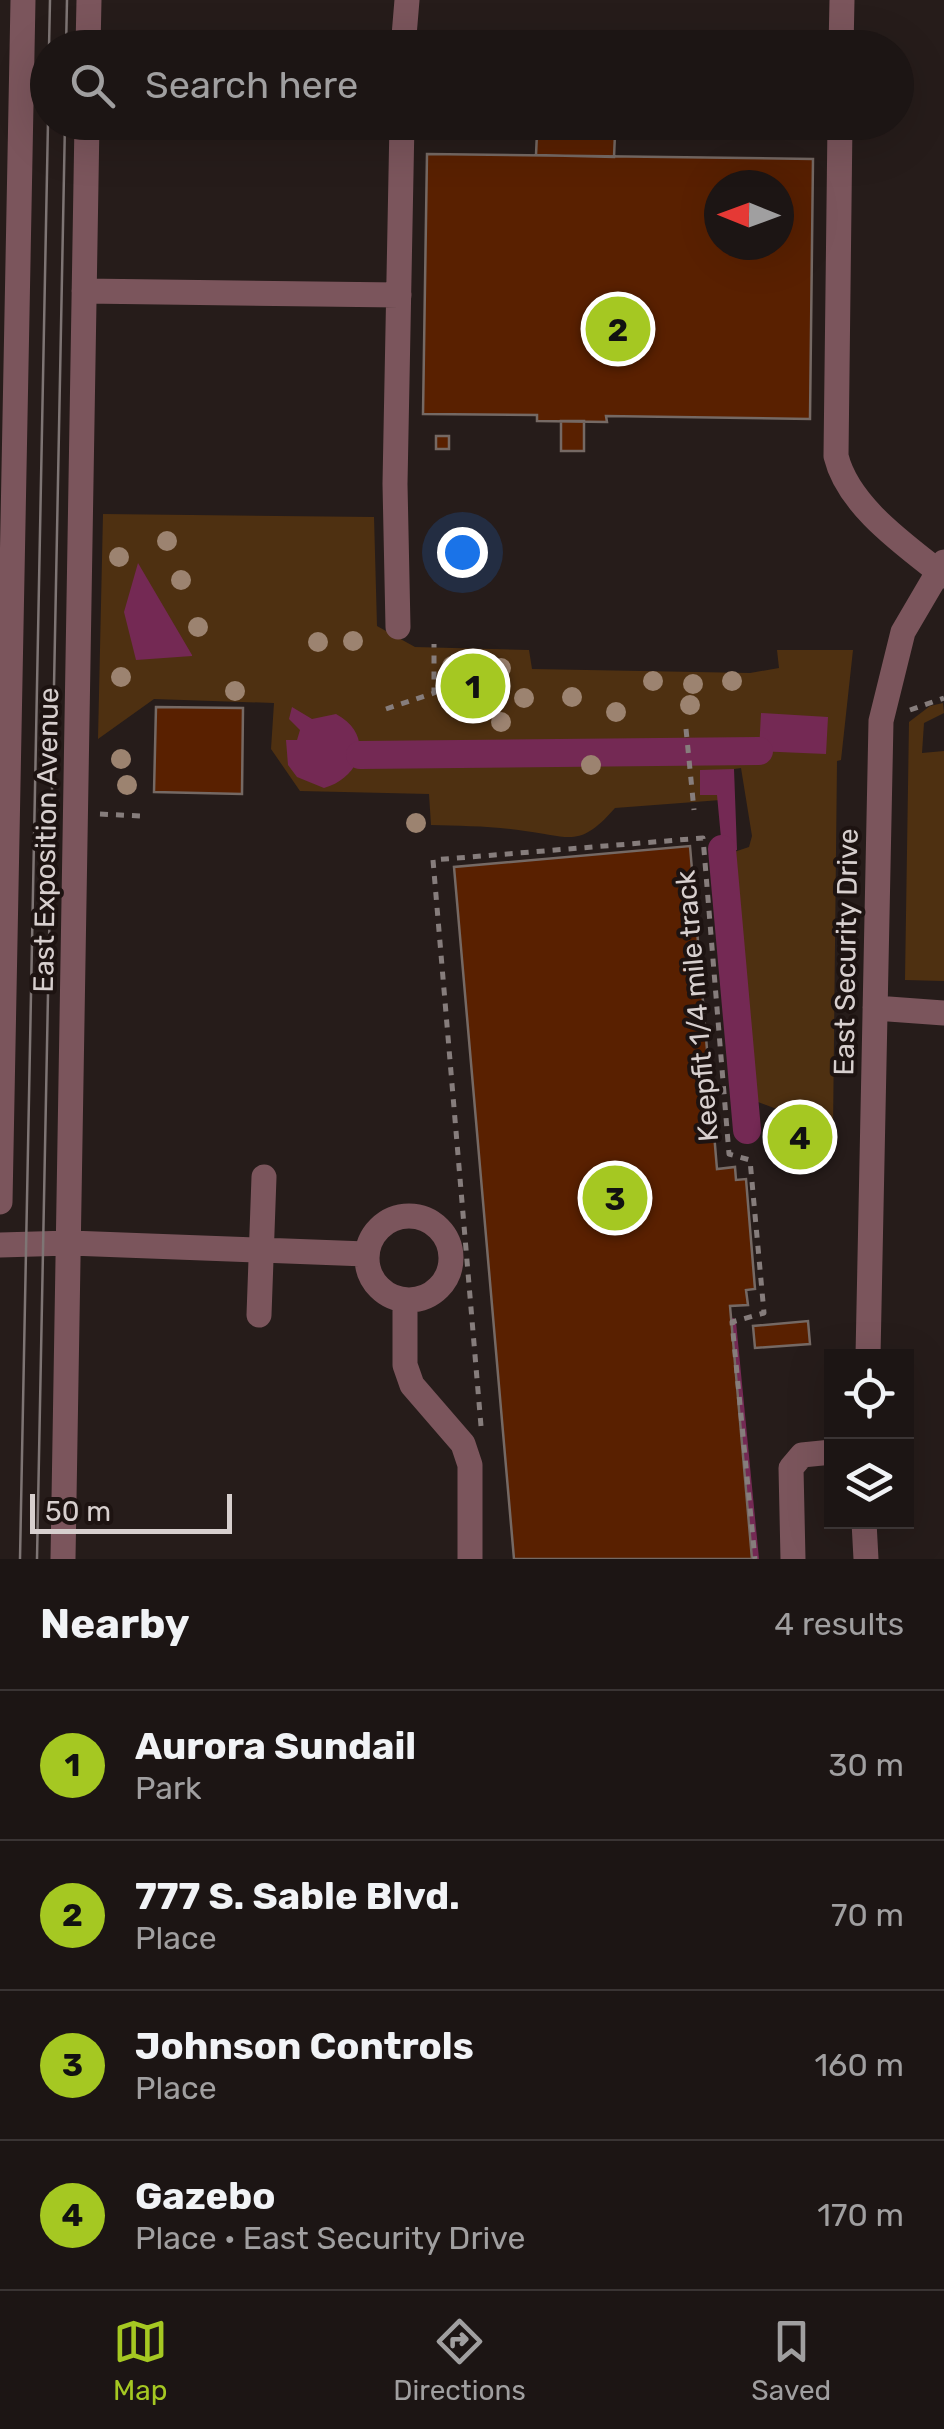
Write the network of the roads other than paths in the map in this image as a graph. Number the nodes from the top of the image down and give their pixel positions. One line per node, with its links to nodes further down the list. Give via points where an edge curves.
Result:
1 (23, 0): 18 (street, East Exposition Avenue)
2 (89, 0): 5 (street)
3 (842, 0): 7 (street)
4 (404, 5): 6 (street)
5 (88, 30)
6 (403, 30)
7 (842, 30)
8 (87, 140): 11 (street, East Exposition Avenue)
9 (402, 140): 12 (street)
10 (840, 140): 13 (street, via 836,456 850,489 896,538)
11 (84, 290): 12 (street); 19 (street, East Exposition Avenue)
12 (399, 295): 14 (street)
13 (942, 569): 15 (street, East Security Drive, via 899,642 883,708)
14 (398, 627)
15 (875, 1008): 16 (street); 25 (street, East Security Drive)
16 (944, 1013)
17 (264, 1178): 21 (street)
18 (0, 1202)
19 (70, 1242): 20 (street); 21 (street); 28 (street, East Exposition Avenue)
20 (0, 1245)
21 (261, 1250): 22 (street); 24 (street)
22 (366, 1254): 23 (street, via 372,1280); 23 (street, via 376,1230 397,1217 423,1218 444,1234 451,1260 442,1286)
23 (406, 1301): 29 (street, via 405,1364 412,1385 463,1444 470,1466)
24 (259, 1316)
25 (868, 1349)
26 (824, 1453): 30 (street, via 802,1455 792,1468)
27 (864, 1529): 31 (street)
28 (63, 1559)
29 (470, 1559)
30 (793, 1559)
31 (866, 1559)

